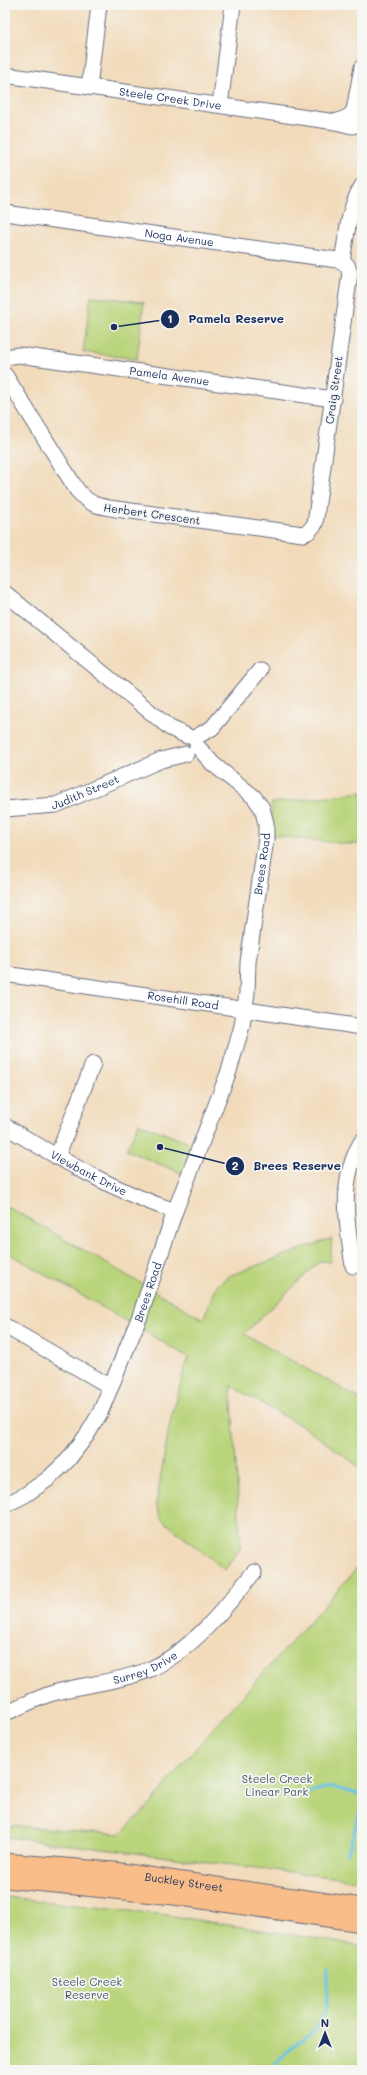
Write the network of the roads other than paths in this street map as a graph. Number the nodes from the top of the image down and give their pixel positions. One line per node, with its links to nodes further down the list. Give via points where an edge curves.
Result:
1 (99, 5): 5 (street)
2 (233, 5): 6 (street)
3 (362, 67): 7 (street, Steele Creek Drive)
4 (5, 75): 5 (street, Steele Creek Drive)
5 (89, 87): 6 (street, Steele Creek Drive)
6 (220, 105): 7 (street, Steele Creek Drive, via 352,126)
7 (358, 123)
8 (362, 186): 10 (street, Craig Street, via 354,197 352,207)
9 (5, 213): 10 (street, Noga Avenue)
10 (351, 266): 13 (street, Craig Street)
11 (5, 357): 13 (street, Pamela Avenue, via 19,355)
12 (5, 375): 14 (street, Herbert Crescent, via 76,490 95,506 295,534 308,532)
13 (333, 399): 14 (street, Craig Street)
14 (315, 524)
15 (5, 593): 17 (street, Brees Road)
16 (260, 670): 17 (street, Judith Street, via 212,728)
17 (189, 745): 18 (street, Judith Street, via 161,760 56,805); 20 (street, Brees Road, via 254,798 262,808 266,823 266,839 248,962 242,982)
18 (5, 809)
19 (5, 974): 20 (street, Rosehill Road)
20 (241, 1008): 21 (street, Rosehill Road); 26 (street, Brees Road, via 236,1026 237,1042 229,1071)
21 (362, 1027)
22 (93, 1064): 25 (street)
23 (5, 1126): 25 (street, Viewbank Drive)
24 (362, 1142): 27 (street, via 347,1179 346,1215)
25 (57, 1157): 26 (street, Viewbank Drive, via 119,1189)
26 (176, 1211): 29 (street, Brees Road, via 140,1316)
27 (353, 1266)
28 (5, 1326): 29 (street)
29 (111, 1387): 30 (street, Brees Road, via 97,1419 68,1460 48,1479)
30 (5, 1505)
31 (254, 1572): 32 (street, Surrey Drive, via 200,1634 175,1654 148,1669 116,1680 50,1694)
32 (5, 1713)
33 (5, 1862): 35 (main road, Buckley Street, via 114,1872)
34 (5, 1878): 36 (main road, Buckley Street, via 174,1895)
35 (362, 1908)
36 (362, 1922)

